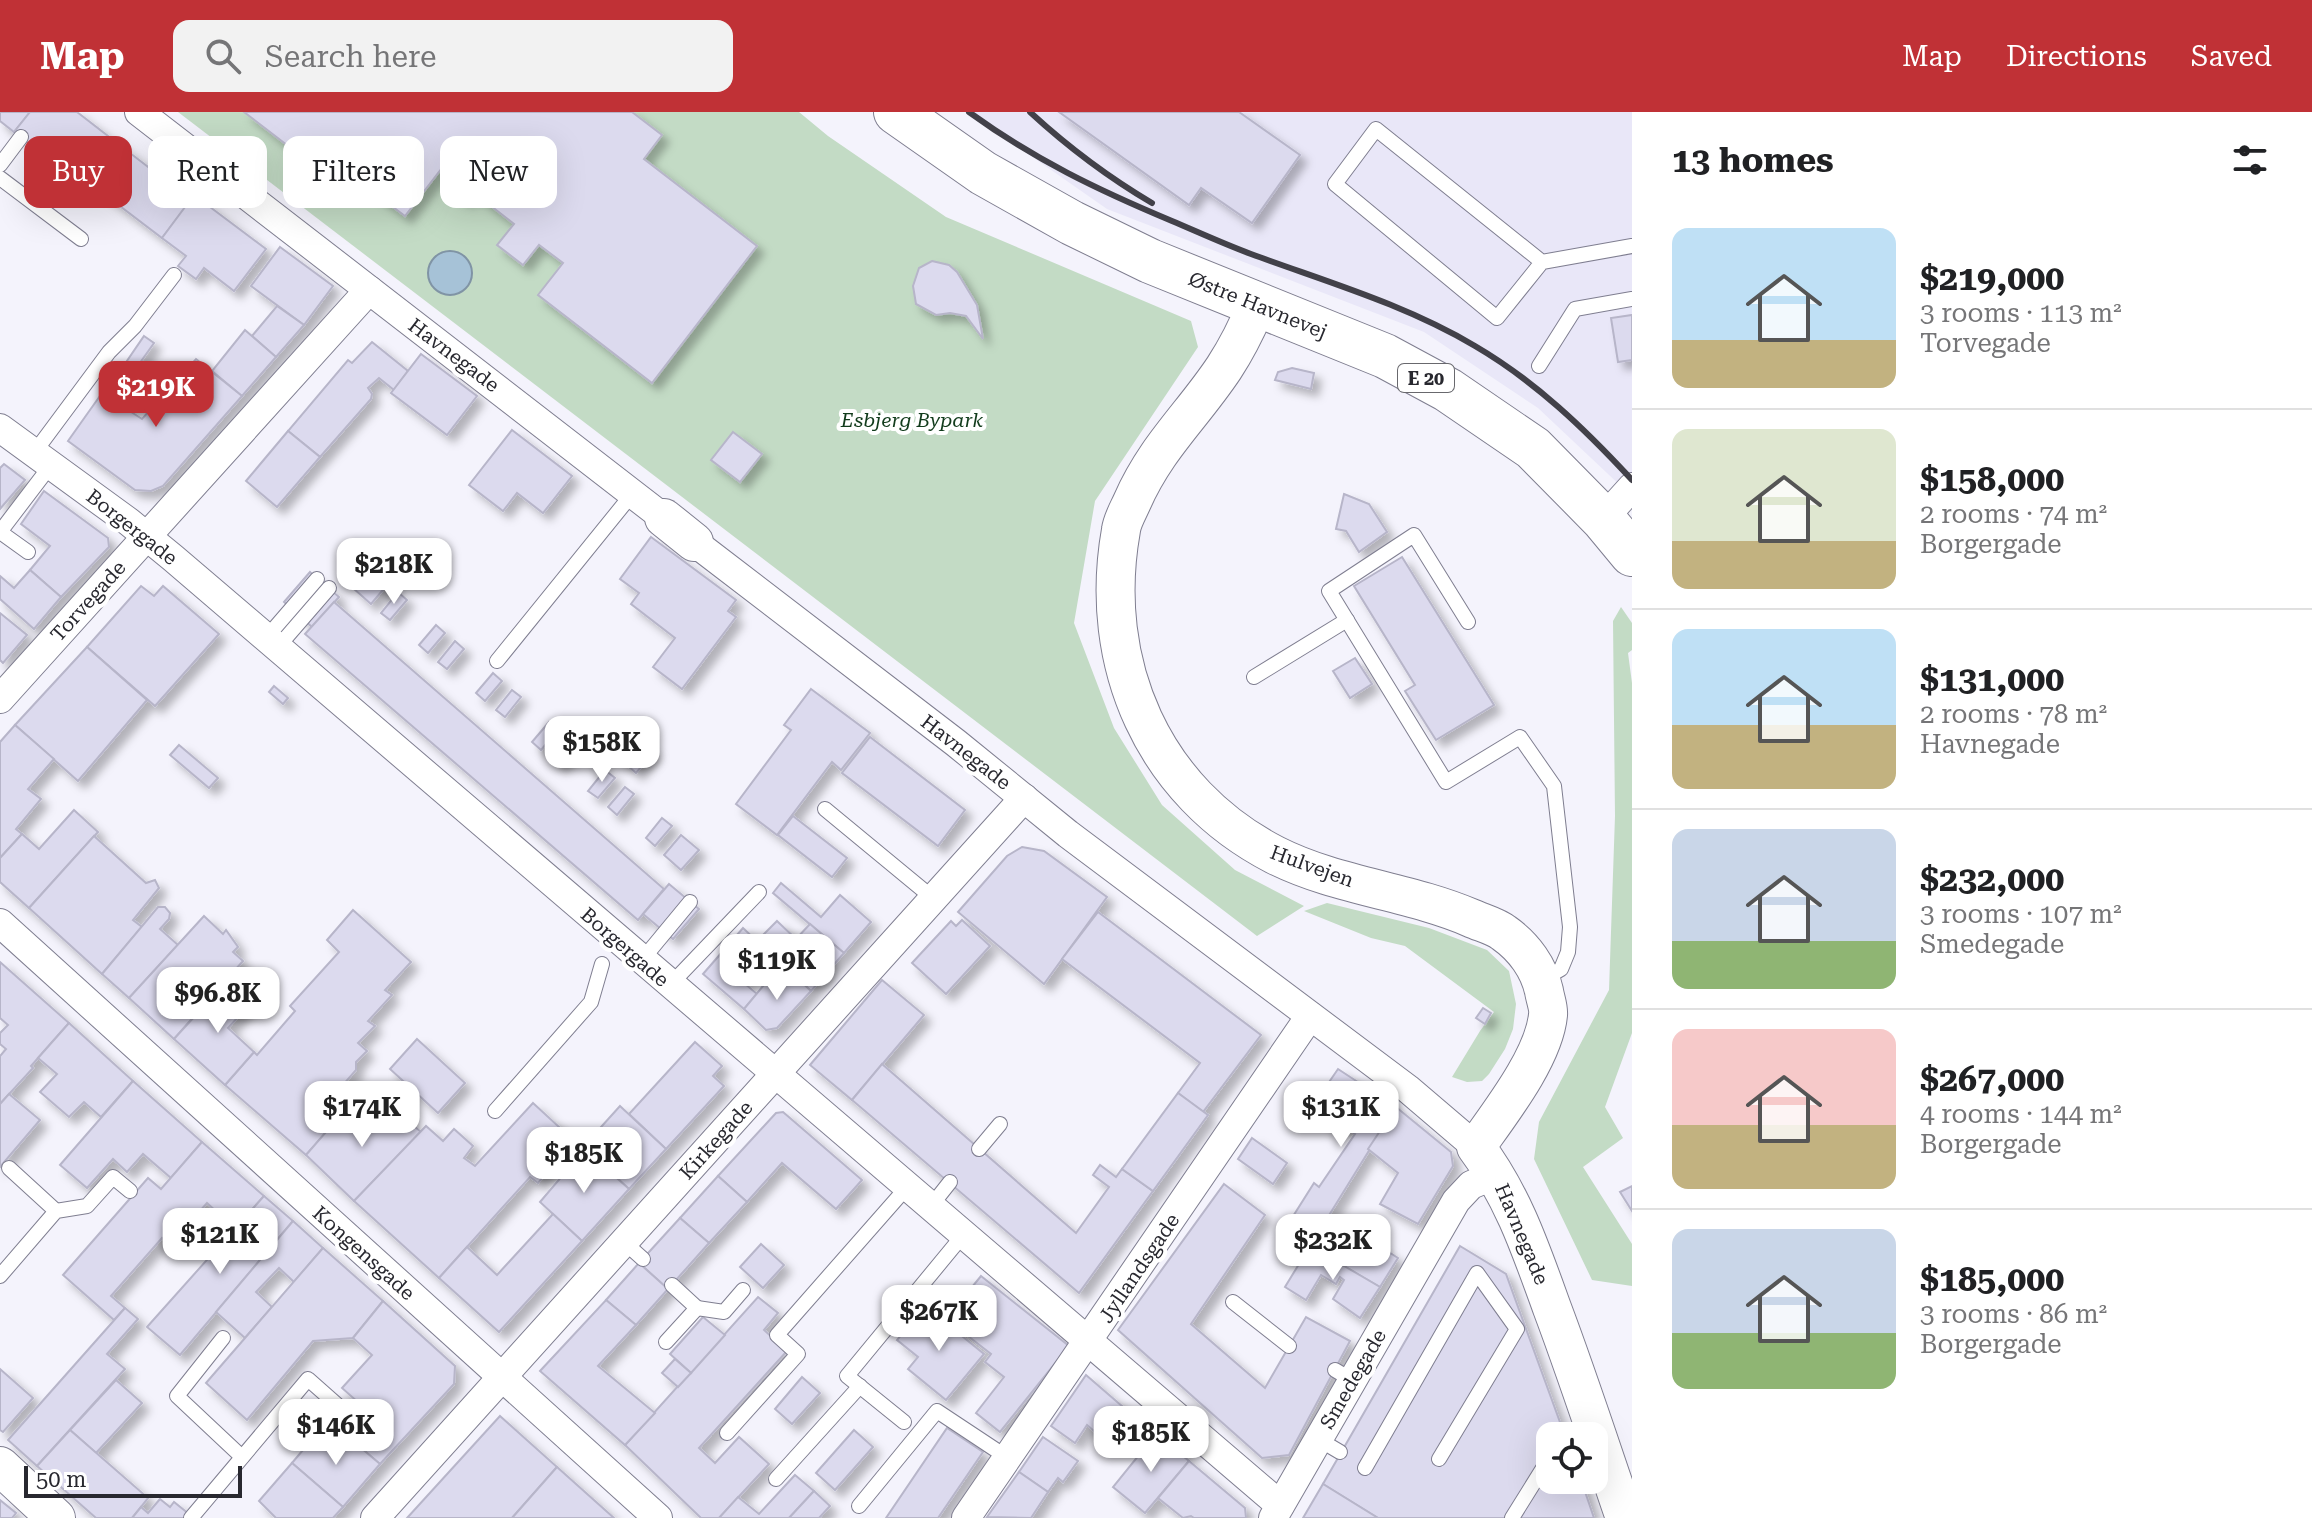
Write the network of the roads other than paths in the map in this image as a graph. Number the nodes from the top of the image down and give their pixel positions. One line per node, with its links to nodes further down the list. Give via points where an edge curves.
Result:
1 (139, 112): 10 (street, Havnegade)
2 (896, 112): 12 (main road, Østre Havnevej / E 20, via 983,173 1072,223)
3 (21, 137): 4 (lane)
4 (0, 165)
5 (0, 178): 6 (lane)
6 (81, 239)
7 (1632, 246): 8 (lane)
8 (1542, 262): 8 (lane, via 1376,129 1335,184 1497,318)
9 (174, 275): 15 (lane, via 109,352)
10 (369, 290): 17 (street, Havnegade); 20 (street, Torvegade)
11 (1632, 299): 13 (lane, via 1575,309)
12 (1257, 304): 19 (main road, Østre Havnevej / E 20, via 1385,356 1448,390 1533,448); 40 (street, Hulvejen, via 1224,369 1157,454 1121,527 1114,595 1132,697 1174,773 1204,807 1239,834 1319,872 1454,911 1503,932 1528,955)
13 (1539, 366)
14 (0, 428): 15 (street, Borgergade)
15 (42, 459): 20 (street, Borgergade); 22 (lane, via 0,532)
16 (1632, 487): 19 (street)
17 (633, 493): 18 (street, Havnegade); 28 (lane)
18 (664, 518): 21 (street, Havnegade)
19 (1603, 519): 23 (main road, E 20)
20 (138, 529): 27 (street, Borgergade); 30 (street, Torvegade)
21 (694, 542): 31 (street, Havnegade)
22 (28, 552)
23 (1632, 554)
24 (323, 584): 27 (lane)
25 (1347, 620): 26 (lane, via 1329,591 1414,535); 29 (lane); 40 (lane, via 1446,782 1520,737 1554,786 1570,927 1561,969)
26 (1468, 622)
27 (272, 643): 38 (street, Borgergade)
28 (497, 661)
29 (1254, 677)
30 (0, 699)
31 (1024, 798): 34 (street, Kirkegade); 42 (street, Havnegade)
32 (825, 809): 34 (lane)
33 (759, 892): 41 (lane)
34 (934, 899): 43 (street, Kirkegade)
35 (690, 902): 38 (lane)
36 (0, 923): 64 (street, Kongensgade)
37 (658, 926): 38 (lane)
38 (638, 957): 41 (street, Borgergade)
39 (602, 964): 44 (lane, via 591,1002)
40 (1541, 980): 47 (street, Hulvejen, via 1549,1013 1541,1040)
41 (670, 985): 43 (street, Borgergade)
42 (1310, 1016): 47 (street, Havnegade, via 1408,1089); 61 (street, Jyllandsgade)
43 (775, 1075): 50 (street, Borgergade); 64 (street, Kirkegade, via 633,1250)
44 (495, 1111)
45 (1000, 1124): 46 (lane)
46 (979, 1149)
47 (1486, 1160): 77 (street, Smedegade, via 1344,1375 1329,1446); 84 (street, Havnegade, via 1519,1216)
48 (9, 1168): 53 (lane)
49 (950, 1182): 52 (lane)
50 (908, 1186): 52 (street, Borgergade); 68 (lane, via 777,1335 798,1354)
51 (130, 1191): 53 (lane, via 113,1177 87,1206)
52 (931, 1206): 54 (street, Borgergade)
53 (56, 1211): 55 (lane)
54 (964, 1234): 61 (street, Borgergade); 65 (lane, via 847,1376)
55 (0, 1276)
56 (672, 1285): 59 (lane)
57 (743, 1290): 59 (lane, via 724,1312)
58 (1233, 1302): 63 (lane)
59 (697, 1308): 62 (lane)
60 (223, 1338): 69 (lane, via 177,1396)
61 (1090, 1340): 70 (street, Jyllandsgade); 77 (street, Borgergade)
62 (666, 1342)
63 (1289, 1346)
64 (501, 1377): 80 (street, Kirkegade); 81 (street, Kongensgade)
65 (860, 1386): 67 (lane); 74 (lane)
66 (343, 1410): 69 (lane, via 308,1379)
67 (904, 1422)
68 (727, 1433)
69 (242, 1457): 78 (lane)
70 (1008, 1458): 76 (lane, via 937,1411); 82 (street, Jyllandsgade)
71 (1439, 1459): 73 (lane, via 1517,1329 1477,1273)
72 (0, 1466): 79 (street)
73 (1365, 1468)
74 (776, 1479)
75 (1536, 1479): 83 (lane)
76 (859, 1506)
77 (1276, 1512)
78 (201, 1515)
79 (56, 1518)
80 (375, 1518)
81 (658, 1518)
82 (966, 1518)
83 (1512, 1518)
84 (1625, 1518)

